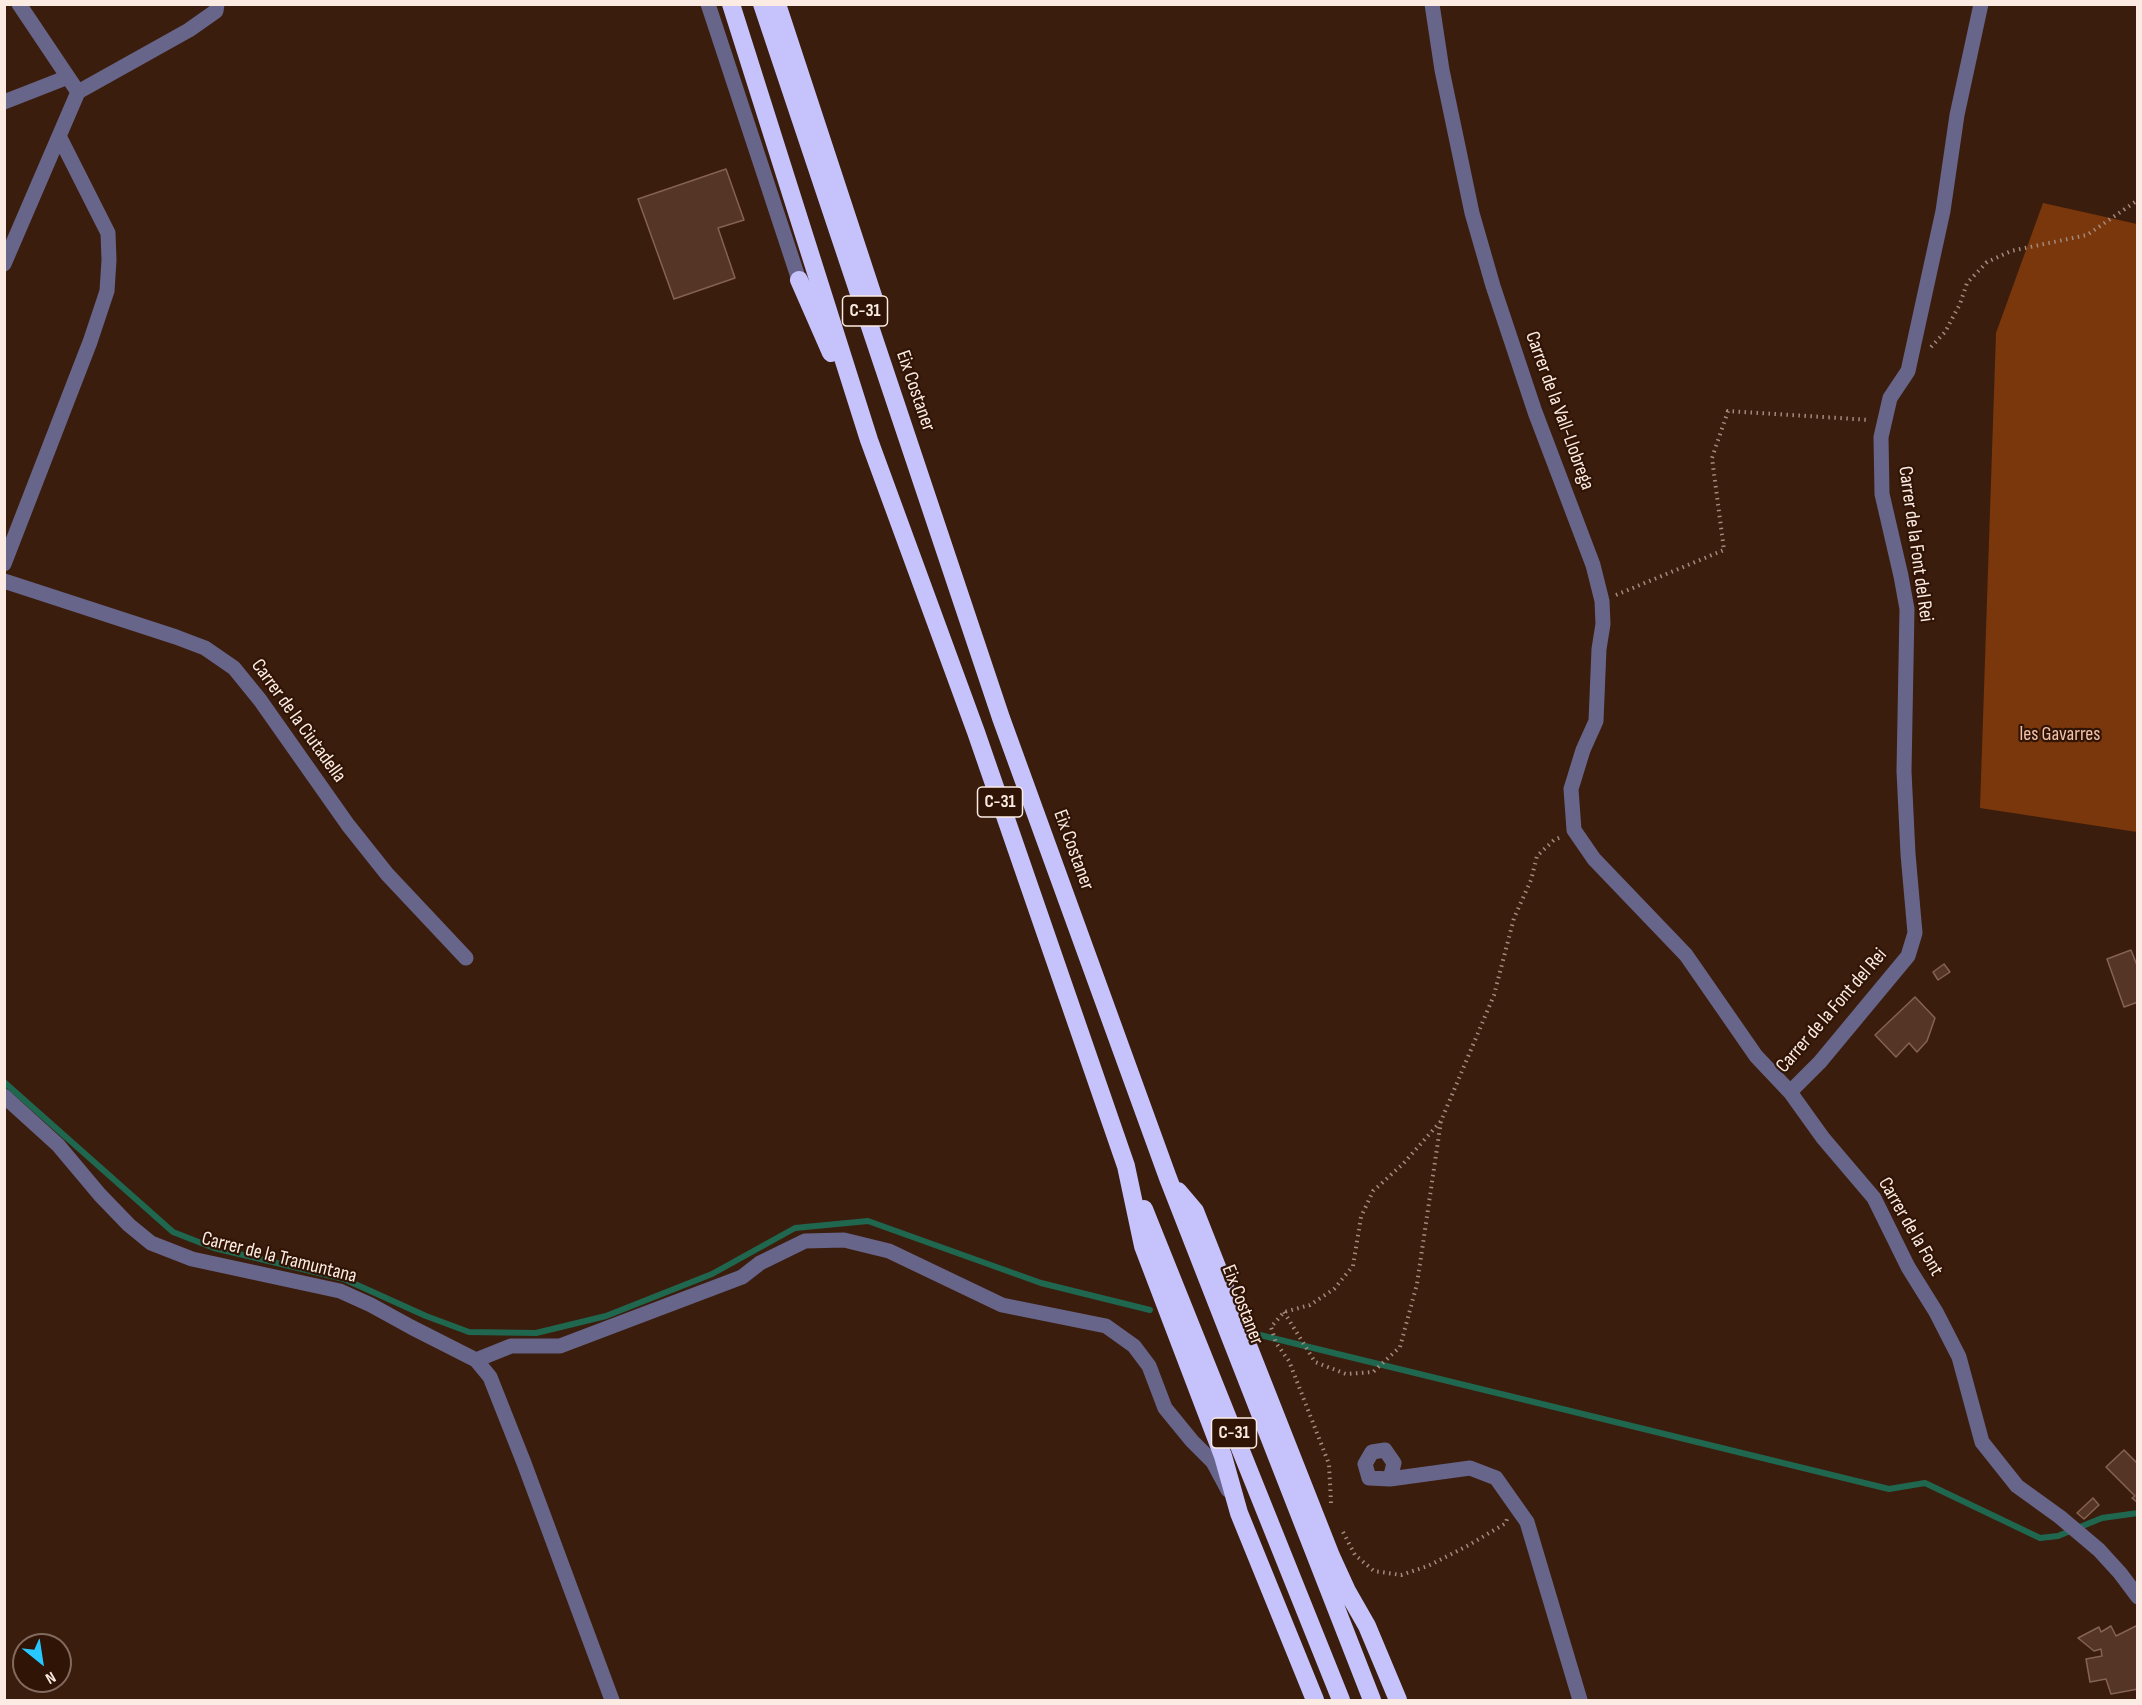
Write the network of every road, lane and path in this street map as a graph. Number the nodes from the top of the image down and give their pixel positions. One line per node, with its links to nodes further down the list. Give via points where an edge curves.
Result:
1 (19, 4): 9 (street)
2 (217, 4): 10 (street, via 216,11 189,30)
3 (708, 4): 15 (street)
4 (731, 4): 18 (highway, C-31)
5 (762, 4): 22 (highway, Eix Costaner / C-31)
6 (777, 4): 22 (highway, via 938,494)
7 (1432, 4): 21 (street, Carrer de la Vall-Llobrega, via 1472,213 1535,412 1593,565)
8 (1981, 4): 17 (street, Carrer de la Font del Rei, via 1957,115 1943,211 1908,371 1890,398)
9 (68, 77): 10 (street); 11 (street)
10 (78, 92): 12 (street)
11 (4, 102)
12 (59, 136): 14 (street); 19 (street, via 108,233 107,291)
13 (2138, 200): 16 (path, via 2087,235 2011,251 1987,262 1968,284 1945,332)
14 (4, 264)
15 (799, 280): 18 (highway)
16 (1929, 349)
17 (1885, 421): 21 (path, via 1728,411 1712,458 1724,549); 25 (street, Carrer de la Font del Rei, via 1881,437 1882,494 1907,609 1904,771 1915,933 1908,956)
18 (869, 440): 28 (highway, C-31, via 976,732)
19 (4, 564)
20 (4, 582): 24 (street, Carrer de la Ciutadella, via 176,637 205,648 234,668 387,874)
21 (1602, 601): 23 (street, Carrer de la Vall-Llobrega, via 1596,721 1571,789)
22 (968, 618): 29 (highway, Eix Costaner / C-31)
23 (1574, 830): 25 (street, Carrer de la Font, via 1594,860 1686,955 1756,1056); 27 (path, via 1537,855 1514,918 1494,994)
24 (466, 958)
25 (1790, 1092): 37 (street, Carrer de la Font, via 1822,1138 1874,1198 1959,1357 1982,1442 2017,1486 2099,1550)
26 (4, 1096): 31 (street, Carrer de la Tramuntana, via 58,1145 100,1195 151,1243 192,1259 340,1291)
27 (1441, 1121): 30 (path, via 1404,1164 1373,1191 1361,1217 1353,1266 1334,1289 1310,1305); 30 (path, via 1417,1284 1400,1347 1373,1372 1346,1374 1315,1362)
28 (1126, 1166): 35 (highway, via 1143,1246 1223,1456); 40 (highway, C-31)
29 (1168, 1178): 41 (highway, Eix Costaner / C-31); 42 (highway, via 1195,1211 1331,1556 1367,1626)
30 (1284, 1312): 34 (path, via 1271,1327 1276,1343 1289,1361 1329,1464)
31 (476, 1360): 35 (street, via 511,1346 560,1346 742,1277 760,1263 805,1241 844,1240 889,1251 1002,1305 1106,1326 1134,1346 1149,1366 1165,1408 1213,1462); 38 (street, Carrer de la Tramuntana, via 495,1387)
32 (1390, 1479): 33 (street, via 1470,1468 1496,1478)
33 (1514, 1502): 36 (path, via 1506,1523 1428,1566 1401,1575 1374,1571 1355,1555); 43 (street, via 1527,1522)
34 (1335, 1512)
35 (1239, 1513): 39 (highway)
36 (1339, 1522)
37 (2138, 1597)
38 (612, 1701)
39 (1315, 1701)
40 (1341, 1701)
41 (1372, 1701)
42 (1398, 1701)
43 (1580, 1701)

